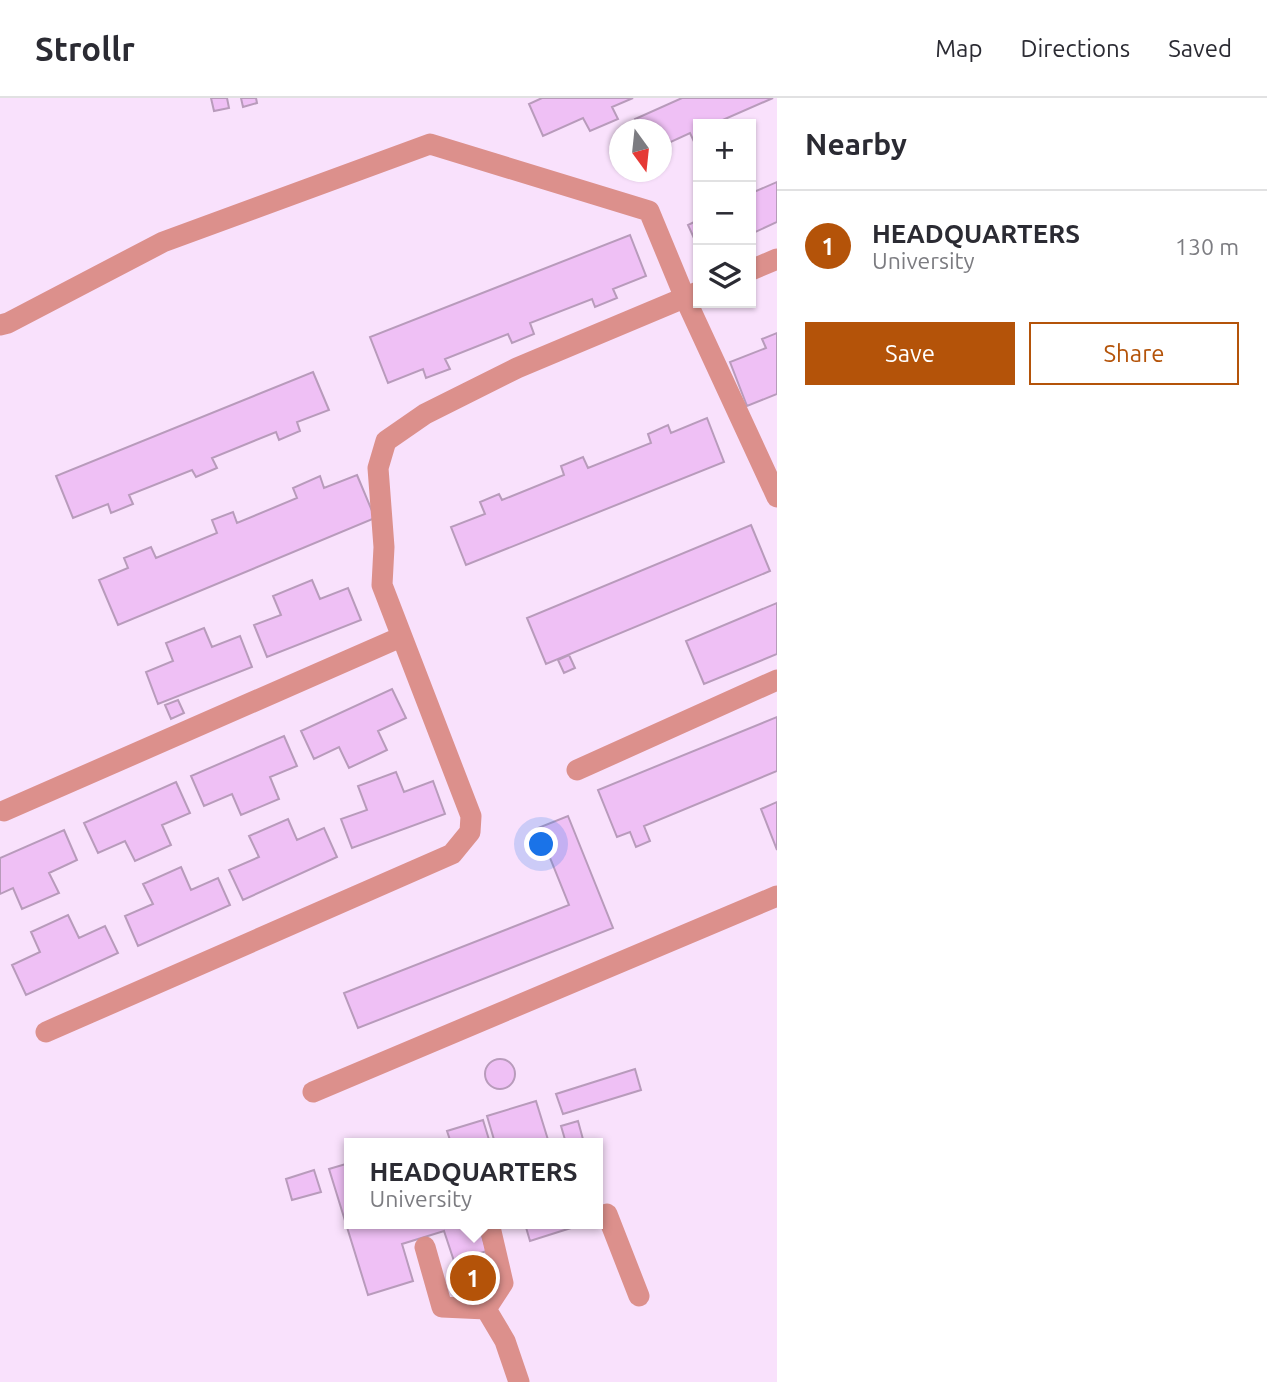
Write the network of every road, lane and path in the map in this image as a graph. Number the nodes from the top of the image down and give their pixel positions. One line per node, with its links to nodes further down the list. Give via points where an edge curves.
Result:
1 (777, 259): 2 (street)
2 (756, 268)
3 (691, 295): 4 (street, via 649,211 430,144 163,242); 5 (street); 6 (street, via 517,368 425,414 386,441 377,468 384,547 382,585)
4 (0, 325)
5 (777, 497)
6 (401, 637): 9 (street); 11 (street, via 471,816 470,832 452,854)
7 (777, 680): 8 (street)
8 (577, 770)
9 (4, 811)
10 (777, 896): 12 (street)
11 (46, 1032)
12 (313, 1092)
13 (607, 1214): 16 (street)
14 (491, 1229): 17 (street, via 503,1283)
15 (425, 1247): 17 (street, via 442,1307)
16 (639, 1296)
17 (486, 1309): 18 (street, via 505,1341)
18 (519, 1382)

